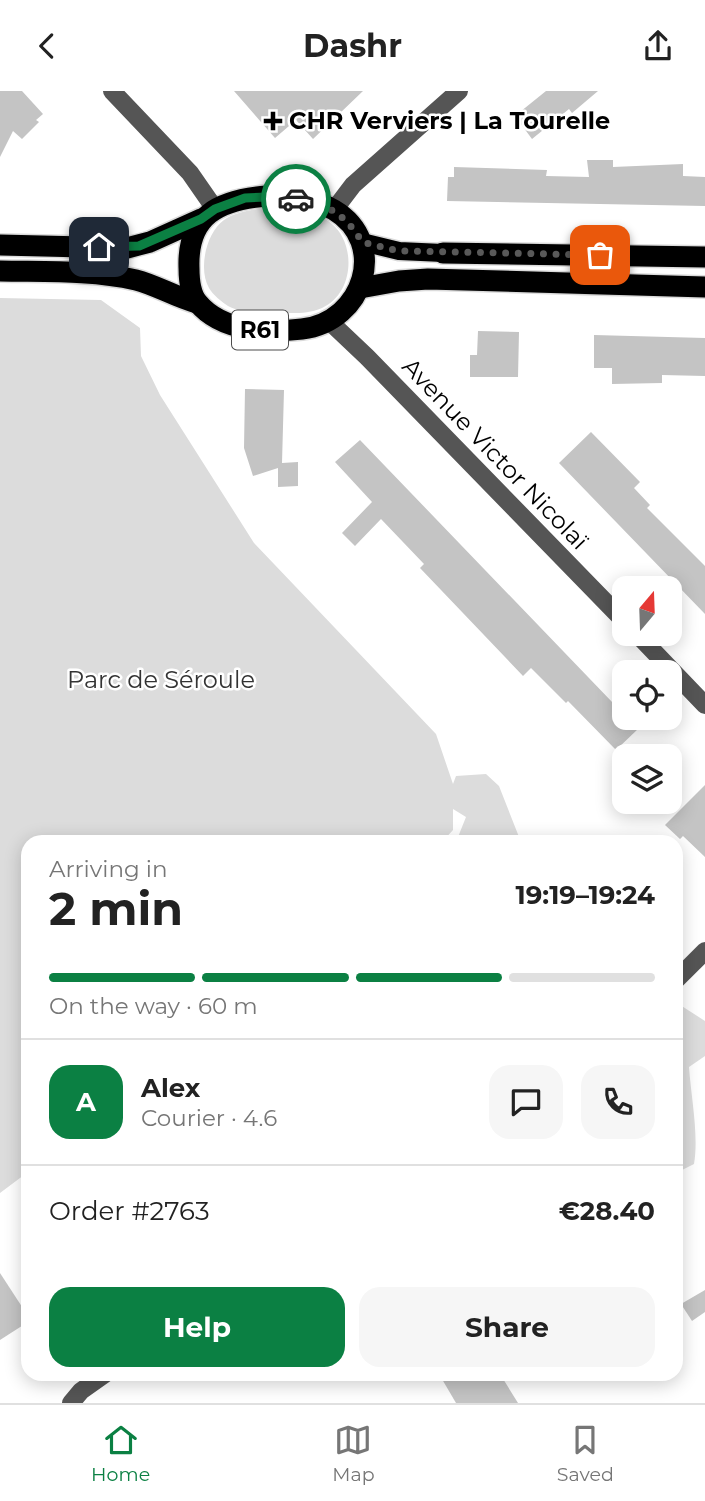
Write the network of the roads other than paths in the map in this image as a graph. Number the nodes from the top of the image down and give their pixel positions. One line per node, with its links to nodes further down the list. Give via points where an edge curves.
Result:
1 (112, 91): 4 (street, via 190,173)
2 (459, 91): 3 (street, via 353,185)
3 (334, 210): 4 (highway, via 312,201 267,197 245,198); 5 (highway, via 352,225)
4 (208, 214): 6 (highway, via 127,248); 12 (highway, R61, via 194,232 189,263)
5 (362, 242): 7 (main road, via 399,251); 11 (highway, via 365,265)
6 (0, 246)
7 (443, 253): 8 (highway)
8 (705, 257)
9 (0, 271): 12 (highway, R61, via 115,276)
10 (705, 287): 11 (highway, via 428,279)
11 (360, 288): 13 (highway, R61, via 348,308)
12 (197, 303): 13 (highway, R61, via 226,323 253,330 305,329)
13 (329, 321): 14 (street, Avenue Victor Nicolaï)
14 (612, 609)
15 (648, 646): 16 (street)
16 (705, 705)
17 (705, 951): 18 (street)
18 (683, 972)
19 (95, 1381): 20 (street)
20 (71, 1403)

